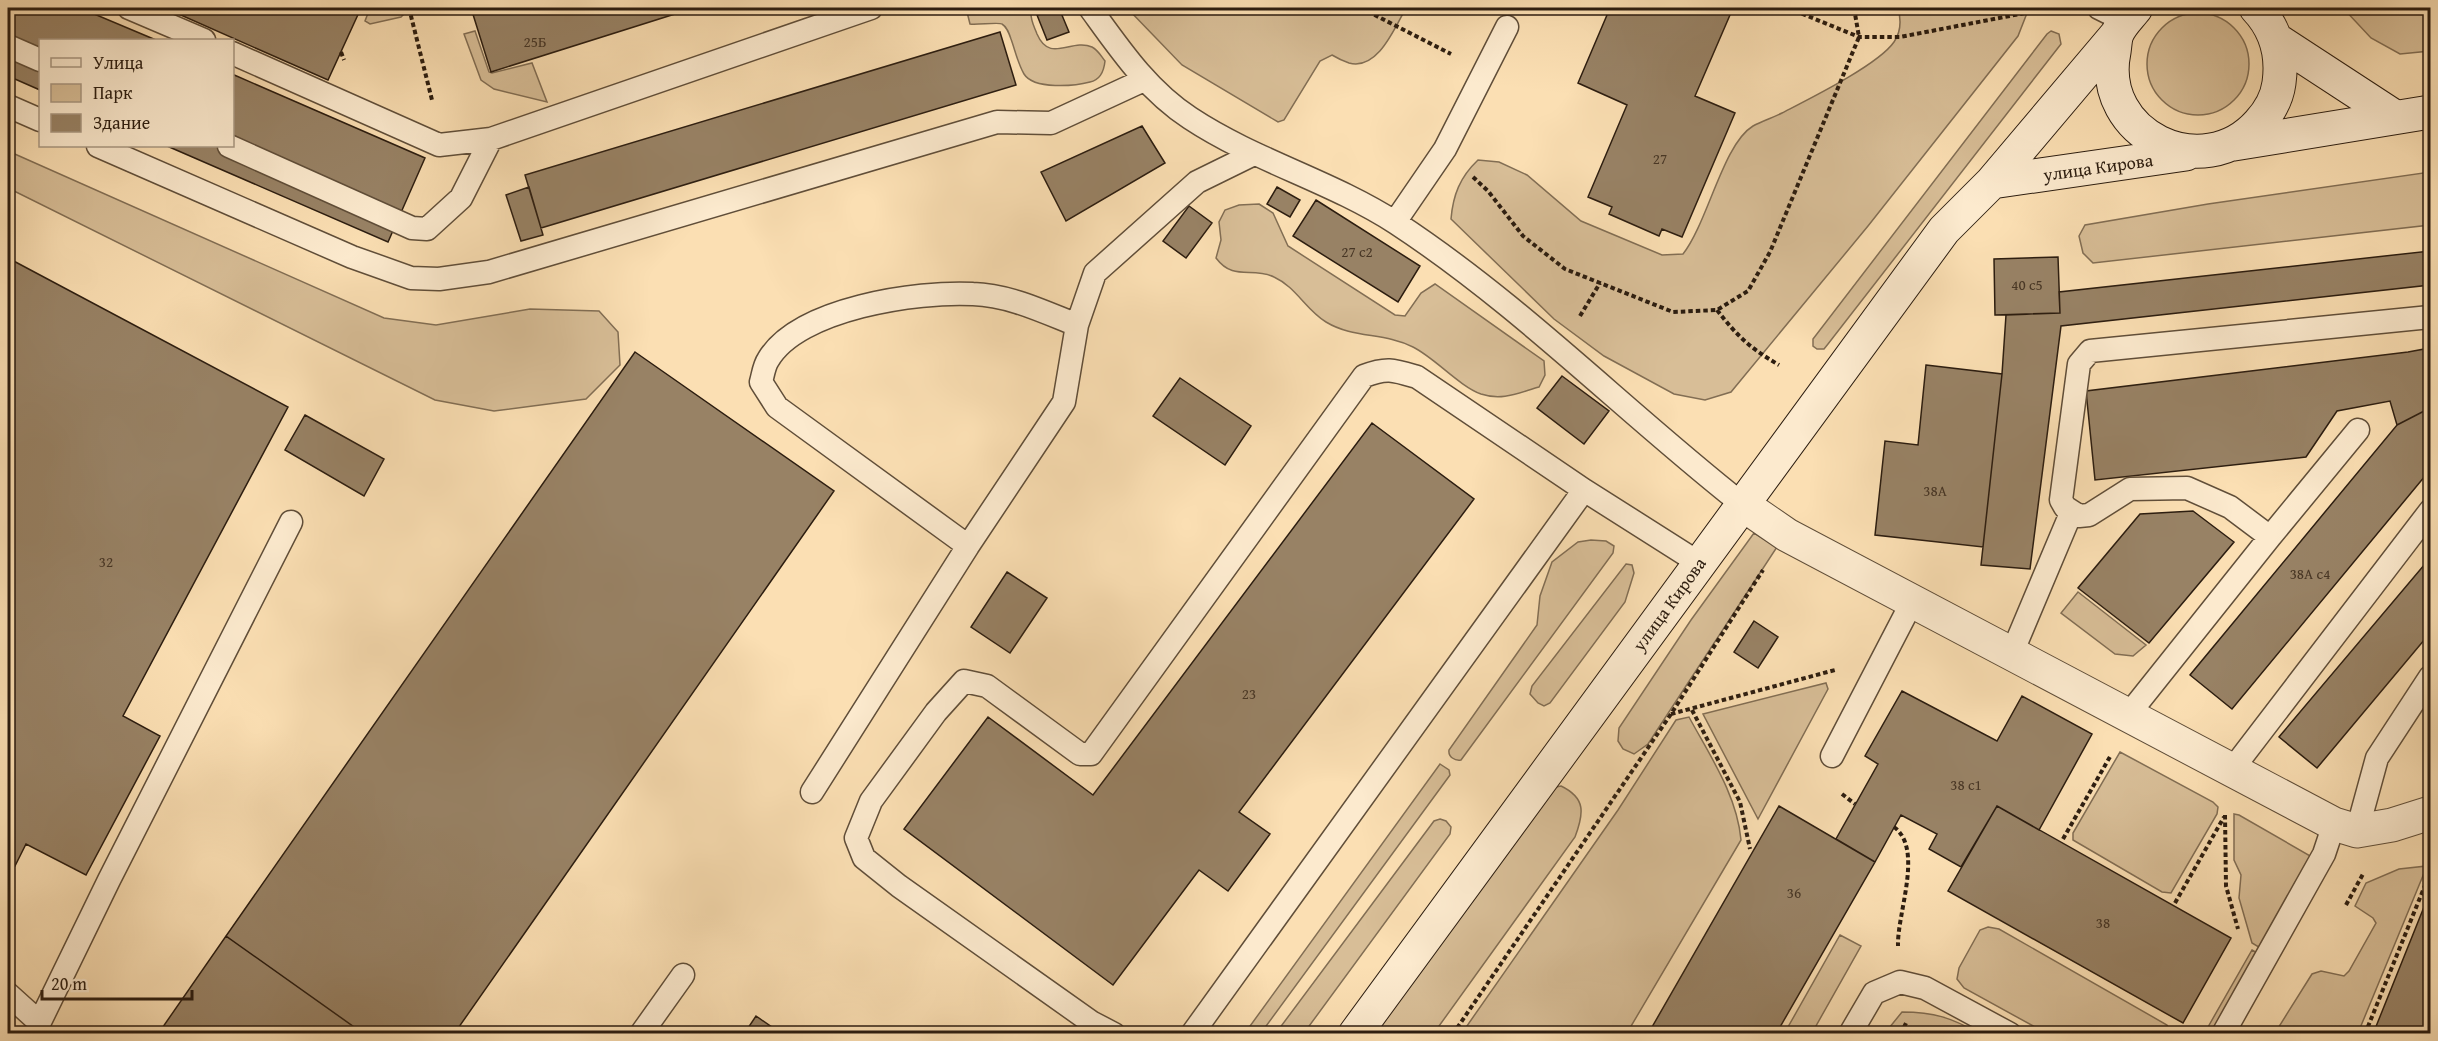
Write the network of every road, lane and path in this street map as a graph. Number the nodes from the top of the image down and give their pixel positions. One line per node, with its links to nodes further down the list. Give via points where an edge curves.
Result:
1 (129, 8): 13 (lane)
2 (409, 8): 24 (path, via 440,130)
3 (871, 8): 23 (lane)
4 (1090, 8): 18 (lane)
5 (1361, 8): 15 (path)
6 (1788, 8): 12 (path)
7 (1854, 8): 12 (path)
8 (2046, 9): 12 (path, via 1910,35)
9 (2119, 18): 27 (main road, via 2112,78 2119,102 2133,125 2154,141 2179,150); 30 (main road, улица Кирова)
10 (2267, 19): 21 (main road); 27 (main road, via 2281,65 2278,90 2268,113 2252,132)
11 (1507, 27): 28 (lane)
12 (1859, 37): 32 (path, via 1770,252 1748,291)
13 (202, 39)
14 (8, 46): 17 (lane)
15 (1438, 48)
16 (234, 54): 24 (lane)
17 (39, 60)
18 (1144, 80): 25 (lane, via 1051,123 997,122 489,272 439,279 411,278 352,256); 29 (lane, via 1188,118)
19 (8, 106): 22 (lane)
20 (2430, 112): 21 (main road)
21 (2395, 117): 27 (main road)
22 (39, 120)
23 (491, 140): 24 (lane); 26 (lane, via 460,198 427,229 412,228)
24 (439, 145)
25 (100, 147)
26 (231, 147)
27 (2217, 148): 30 (main road, улица Кирова)
28 (1445, 149): 31 (lane); 32 (path, via 1488,191 1523,236 1565,269 1673,312)
29 (1254, 154): 31 (lane, via 1344,194); 34 (lane, via 1197,182 1095,273)
30 (1992, 182): 38 (main road, улица Кирова, via 1944,230)
31 (1395, 222): 38 (lane, via 1560,348)
32 (1717, 309): 35 (path, via 1737,336)
33 (2430, 317): 40 (lane, via 2090,351 2079,364 2061,500)
34 (1077, 325): 44 (lane, via 1064,402); 44 (lane, via 1022,304 975,294 915,295 824,318 787,339 767,361 761,382 777,407)
35 (1779, 365)
36 (2358, 430): 43 (lane)
37 (1584, 490): 45 (lane); 72 (lane, via 1417,378 1390,369 1377,371 1364,376 1091,754 1080,754 987,686 964,681 936,712 871,801 856,838 864,858 1091,1022); 73 (lane)
38 (1742, 504): 42 (main road); 45 (main road, улица Кирова)
39 (2430, 511): 55 (lane)
40 (2071, 513): 43 (lane, via 2089,515 2130,489 2187,488 2230,507); 47 (lane)
41 (291, 522): 70 (lane)
42 (1786, 535): 46 (main road); 51 (path)
43 (2270, 537): 52 (lane)
44 (968, 546): 56 (lane)
45 (1699, 563): 74 (main road, улица Кирова)
46 (1912, 602): 47 (main road); 54 (lane)
47 (2012, 652): 52 (main road)
48 (1844, 668): 50 (path)
49 (2430, 677): 61 (lane, via 2377,758)
50 (1692, 710): 51 (path); 63 (path, via 1740,802)
51 (1671, 714): 75 (path)
52 (2128, 715): 55 (main road)
53 (2114, 749): 62 (path)
54 (1832, 756)
55 (2231, 771): 61 (main road)
56 (812, 792)
57 (2229, 807): 59 (path)
58 (2430, 813): 61 (main road, via 2392,825)
59 (2225, 814): 65 (path); 66 (path, via 2226,886)
60 (1894, 827): 68 (path, via 1906,842 1908,869 1898,940)
61 (2345, 828): 78 (lane, via 2324,854)
62 (2063, 839)
63 (1750, 849)
64 (2430, 873): 79 (path)
65 (2175, 903)
66 (2241, 940)
67 (684, 975): 71 (lane)
68 (1899, 982): 76 (lane, via 1874,993); 77 (lane, via 1925,988)
69 (8, 994): 70 (lane)
70 (36, 1028)
71 (641, 1034)
72 (1114, 1034)
73 (1192, 1034)
74 (1355, 1034)
75 (1453, 1034)
76 (1850, 1034)
77 (2010, 1034)
78 (2223, 1034)
79 (2365, 1034)

